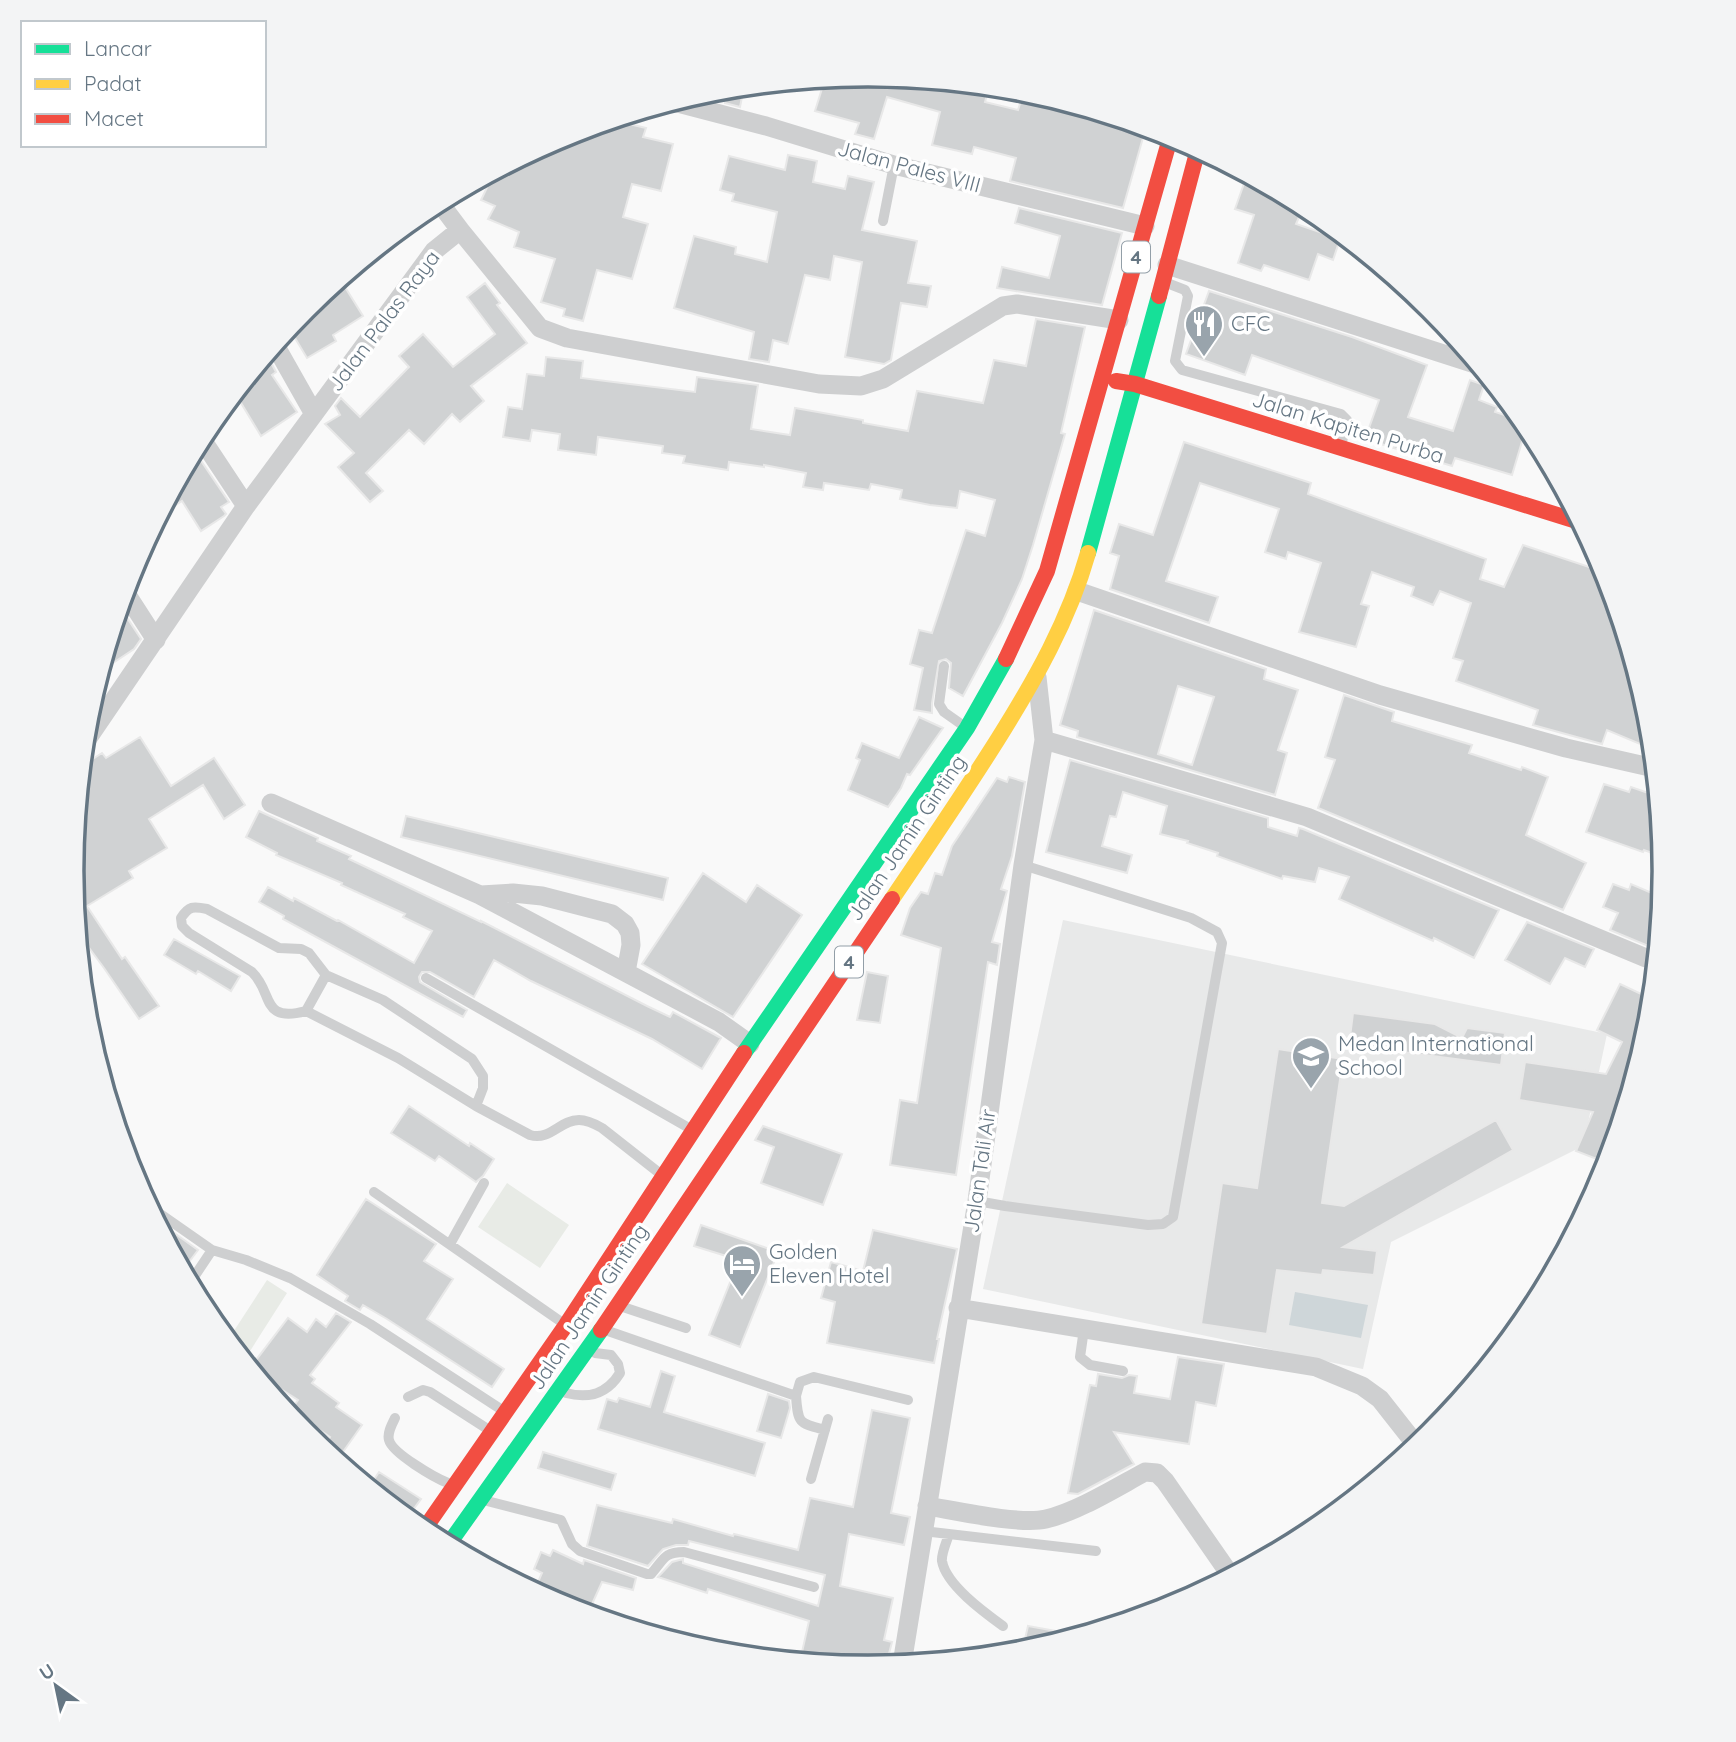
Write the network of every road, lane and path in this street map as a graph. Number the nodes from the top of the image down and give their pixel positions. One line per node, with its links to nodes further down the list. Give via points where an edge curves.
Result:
1 (694, 107): 4 (street, Jalan Pales VIII)
2 (1168, 147): 7 (main road, Jalan Jamin Ginting / 4)
3 (1195, 159): 9 (main road, Jalan Jamin Ginting / 4)
4 (894, 165): 6 (lane); 7 (street, Jalan Pales VIII)
5 (446, 211): 8 (street)
6 (883, 221)
7 (1145, 226): 10 (main road, Jalan Jamin Ginting / 4)
8 (460, 230): 10 (street, Jalan Palas Raya, via 540,328 567,338 819,384 861,386 883,379 1003,306 1017,304); 15 (street, Jalan Palas Raya, via 435,251)
9 (1165, 273): 12 (street); 14 (main road, Jalan Jamin Ginting / 4); 17 (lane, via 1188,296 1175,361 1182,370 1341,414 1347,420)
10 (1119, 320): 13 (main road, Jalan Jamin Ginting / 4)
11 (280, 353): 15 (street)
12 (1462, 360)
13 (1103, 379): 14 (main road, Jalan Kapiten Purba); 26 (main road, Jalan Jamin Ginting / 4, via 1047,571 1027,622)
14 (1135, 384): 17 (main road, Jalan Kapiten Purba); 20 (main road, Jalan Jamin Ginting / 4)
15 (314, 414): 18 (street, Jalan Palas Raya)
16 (208, 448): 18 (street)
17 (1340, 448): 19 (main road, Jalan Kapiten Purba)
18 (246, 506): 22 (street, Jalan Palas Raya)
19 (1568, 518)
20 (1077, 591): 24 (main road, Jalan Jamin Ginting / 4); 28 (street, via 1380,695)
21 (132, 603): 22 (street)
22 (156, 640): 25 (street, Jalan Palas Raya)
23 (944, 666): 26 (lane, via 939,704)
24 (1037, 676): 27 (street, Jalan Tali Air); 48 (main road, Jalan Jamin Ginting / 4, via 962,796)
25 (99, 720)
26 (967, 728): 37 (main road, Jalan Jamin Ginting / 4)
27 (1044, 740): 30 (street, Jalan Tali Air); 32 (street, via 1307,817)
28 (1645, 766)
29 (271, 803): 31 (street)
30 (1023, 865): 43 (street, Jalan Tali Air); 43 (lane, via 1191,918 1217,932 1222,943 1172,1217 1163,1224 1148,1225)
31 (480, 895): 33 (street); 33 (street, via 542,896 612,914 630,933)
32 (1647, 958)
33 (626, 972): 37 (street)
34 (326, 975): 36 (lane); 36 (lane, via 309,953 279,948 207,909 194,906 181,918 189,933 252,972 271,1007 292,1015); 38 (lane, via 383,1000 472,1059 483,1076)
35 (426, 978): 39 (lane)
36 (306, 1011): 38 (lane, via 398,1058)
37 (750, 1044): 39 (main road, Jalan Jamin Ginting / 4)
38 (476, 1107): 40 (lane, via 536,1137 579,1120 592,1123)
39 (693, 1130): 40 (main road, Jalan Jamin Ginting / 4)
40 (663, 1176): 50 (main road, Jalan Jamin Ginting / 4)
41 (484, 1182): 45 (lane)
42 (374, 1192): 45 (lane)
43 (977, 1200): 49 (street, Jalan Tali Air)
44 (164, 1217): 46 (lane)
45 (450, 1244): 50 (lane)
46 (212, 1250): 47 (lane); 60 (lane, via 290,1278)
47 (196, 1274)
48 (616, 1305): 51 (lane); 52 (main road, Jalan Jamin Ginting / 4)
49 (958, 1308): 53 (street); 67 (street, Jalan Tali Air)
50 (566, 1325): 60 (main road, Jalan Jamin Ginting / 4)
51 (686, 1328)
52 (600, 1329): 54 (main road, Jalan Jamin Ginting / 4); 57 (lane)
53 (1084, 1329): 55 (lane, via 1080,1357 1090,1365); 62 (street, via 1316,1367 1362,1386 1380,1399)
54 (585, 1353): 56 (main road, Jalan Jamin Ginting / 4); 56 (lane, via 611,1354 620,1373 613,1385 581,1397)
55 (1123, 1371)
56 (559, 1391): 63 (main road, Jalan Jamin Ginting / 4)
57 (796, 1396): 59 (lane, via 800,1382 814,1377); 64 (lane, via 802,1424 827,1425)
58 (408, 1397): 63 (lane, via 423,1390 430,1392)
59 (908, 1399)
60 (506, 1413): 63 (main road, Jalan Jamin Ginting / 4)
61 (395, 1418): 65 (lane, via 389,1442 395,1451)
62 (1410, 1437)
63 (505, 1439): 65 (main road, Jalan Jamin Ginting / 4); 66 (main road, Jalan Jamin Ginting / 4)
64 (811, 1479)
65 (456, 1486): 66 (street); 68 (main road, Jalan Jamin Ginting / 4)
66 (480, 1500): 71 (main road, Jalan Jamin Ginting / 4); 74 (lane, via 561,1520 580,1551 647,1574 672,1552 684,1552)
67 (927, 1506): 69 (street, Jalan Tali Air); 73 (street, via 1045,1519 1145,1472 1157,1474)
68 (430, 1522)
69 (923, 1531): 70 (lane); 76 (street, Jalan Tali Air)
70 (948, 1534): 72 (lane); 75 (lane, via 942,1561 952,1581)
71 (454, 1537)
72 (1096, 1551)
73 (1226, 1568)
74 (814, 1587)
75 (1003, 1626)
76 (904, 1654)

